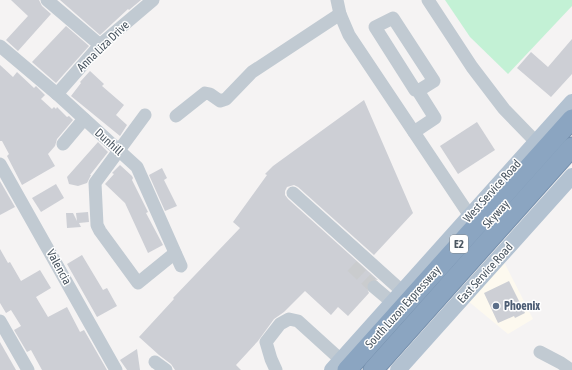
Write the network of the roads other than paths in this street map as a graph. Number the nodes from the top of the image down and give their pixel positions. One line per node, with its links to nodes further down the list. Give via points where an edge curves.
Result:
1 (47, 0): 6 (street)
2 (337, 0): 5 (street)
3 (428, 0): 17 (street, via 481,79 504,109)
4 (150, 1): 6 (street, Anna Liza Drive)
5 (340, 14): 12 (street, via 252,72 226,99 220,101 204,93); 16 (street, via 349,35)
6 (100, 45): 9 (street, Anna Liza Drive)
7 (0, 46): 9 (street, Dunhill)
8 (418, 91): 8 (street, via 375,27 393,18 434,81); 16 (street, via 435,118)
9 (57, 94): 13 (street, Dunhill)
10 (572, 102): 17 (main road, West Service Road)
11 (145, 115): 20 (street)
12 (176, 116)
13 (84, 119): 18 (street); 20 (street, Dunhill)
14 (572, 119): 33 (highway, South Luzon Expressway / E2)
15 (572, 130): 33 (highway, Skyway / E2)
16 (414, 132): 25 (street)
17 (536, 142): 25 (main road, West Service Road)
18 (63, 144)
19 (572, 147): 38 (highway, Skyway / E2)
20 (119, 151): 26 (street, Dunhill, via 137,167); 26 (street, via 95,183 97,225 100,231 138,283)
21 (572, 155): 39 (highway, South Luzon Expressway / E2)
22 (0, 164): 35 (street, Valencia)
23 (572, 176): 40 (main road, East Service Road)
24 (293, 193): 29 (street)
25 (470, 216): 29 (main road, West Service Road)
26 (175, 252): 27 (street, Dunhill)
27 (181, 266)
28 (374, 287): 29 (street)
29 (398, 297): 33 (main road, West Service Road)
30 (0, 321): 34 (street)
31 (540, 352): 41 (street)
32 (155, 362): 36 (street)
33 (344, 368): 37 (street, via 298,321 288,319 280,324 266,342)
34 (28, 370)
35 (116, 370)
36 (166, 370)
37 (276, 370)
38 (373, 370)
39 (381, 370)
40 (398, 370)
41 (571, 370)

